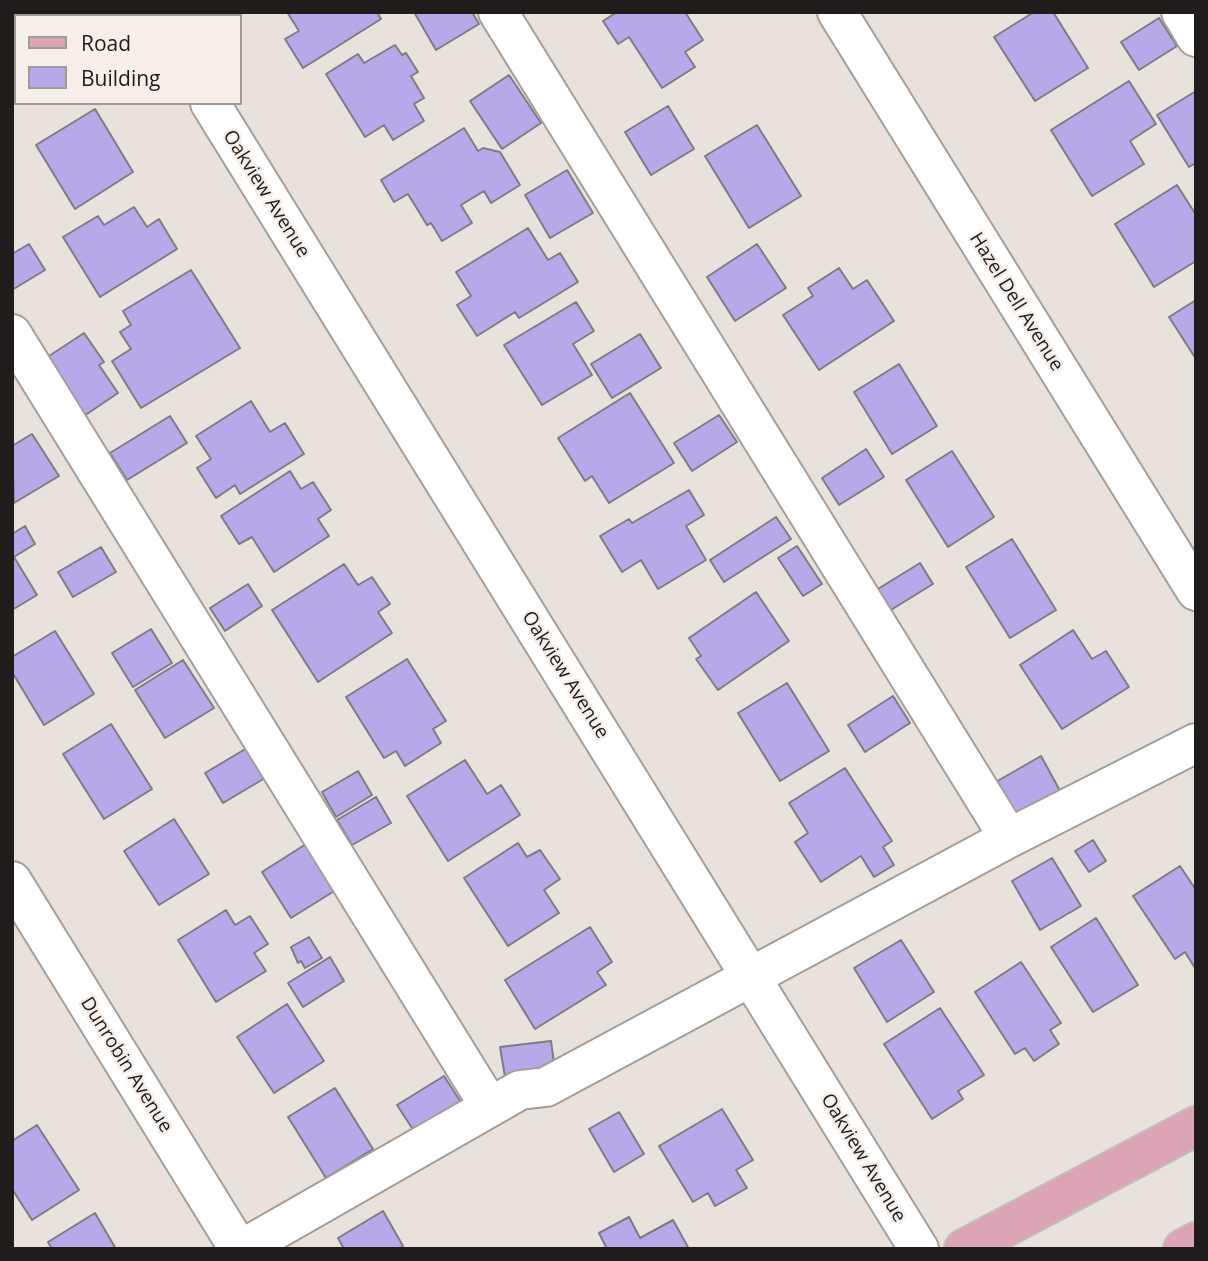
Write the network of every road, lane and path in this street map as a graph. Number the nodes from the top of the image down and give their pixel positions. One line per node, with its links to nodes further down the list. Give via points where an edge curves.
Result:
1 (498, 12): 9 (street)
2 (837, 12): 7 (street, Hazel Dell Avenue)
3 (1181, 12): 4 (street)
4 (1196, 37)
5 (211, 105): 11 (street, Oakview Avenue)
6 (12, 334): 12 (street)
7 (1196, 592)
8 (1196, 743): 9 (street)
9 (1009, 838): 11 (street)
10 (12, 881): 15 (street, Dunrobin Avenue)
11 (754, 978): 12 (street, via 546,1087 520,1090); 16 (street, Oakview Avenue)
12 (490, 1107): 15 (street)
13 (1196, 1126): 17 (main road)
14 (1196, 1242): 18 (main road)
15 (241, 1249)
16 (919, 1249)
17 (964, 1249)
18 (1183, 1249)

